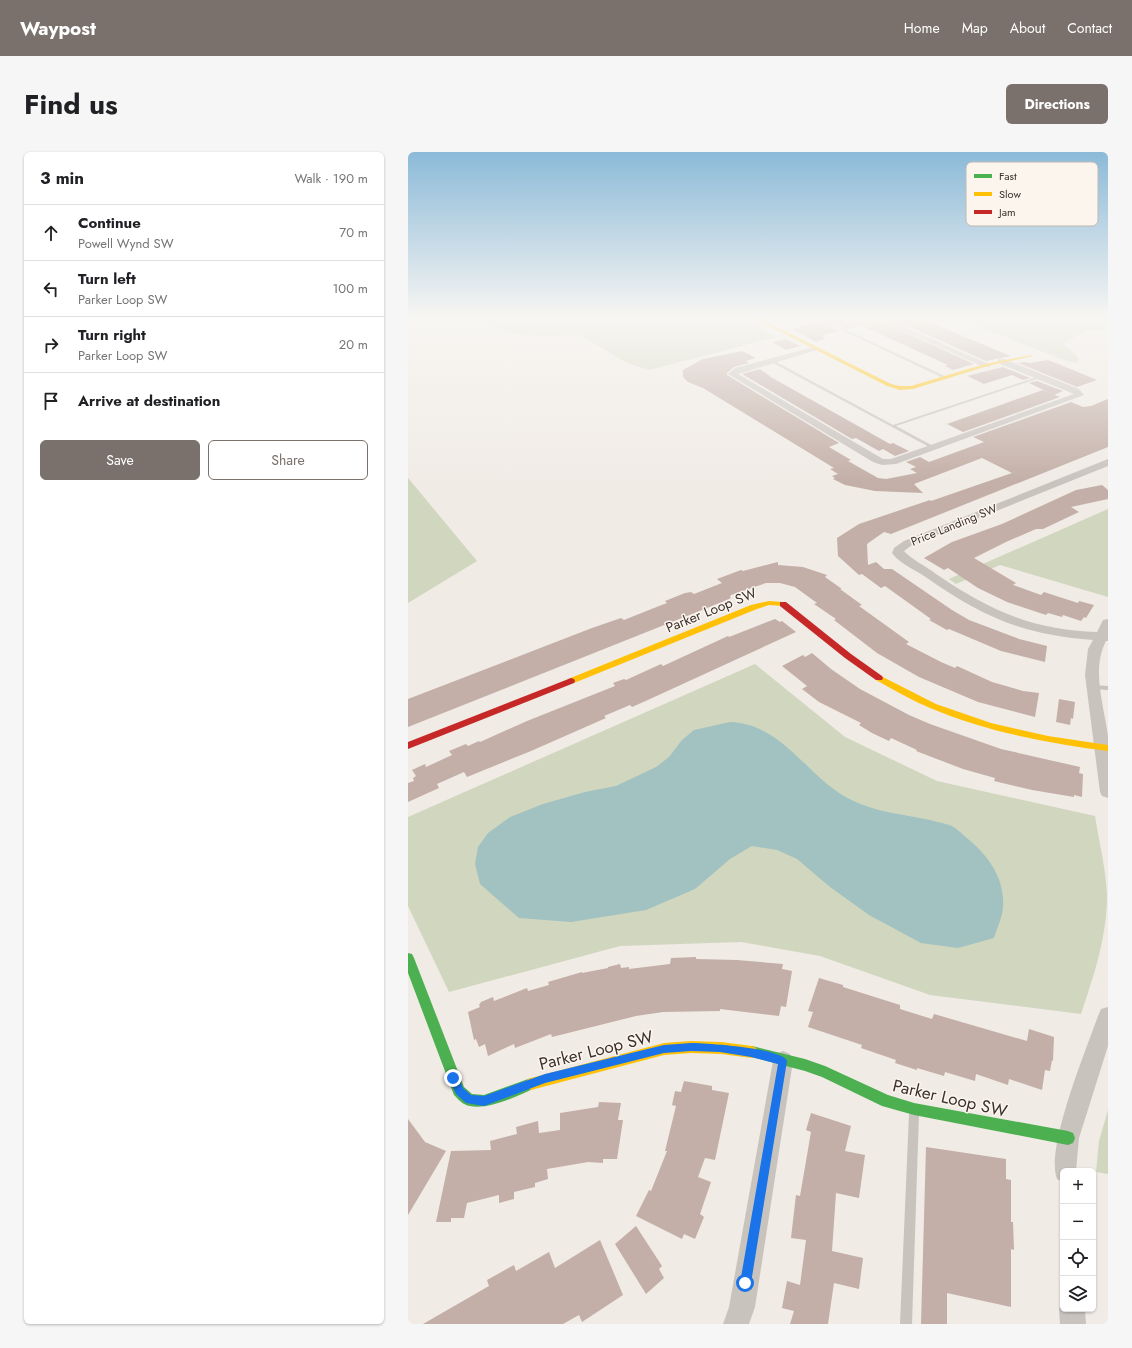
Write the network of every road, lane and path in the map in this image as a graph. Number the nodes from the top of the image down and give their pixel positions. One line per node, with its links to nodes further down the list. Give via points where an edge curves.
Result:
1 (733, 373): 10 (street, via 882,462 892,462)
2 (794, 373): 9 (lane)
3 (865, 373): 8 (street, via 895,387 911,388)
4 (935, 373): 8 (lane)
5 (963, 373): 8 (street)
6 (1031, 373): 7 (street)
7 (1041, 377): 9 (lane); 10 (street, via 1080,395)
8 (946, 378)
9 (893, 426): 10 (lane)
10 (933, 448)
11 (1105, 467): 13 (street, Price Landing SW, via 908,543 898,550 898,553 967,599 996,614 1046,630)
12 (1108, 623): 13 (street)
13 (1104, 637): 14 (street, via 1093,660)
14 (1101, 687): 16 (street)
15 (408, 746): 16 (street, Parker Loop SW, via 754,607 776,602 784,604 860,665 888,684 918,699 1001,729 1043,740)
16 (1105, 748): 17 (street)
17 (1108, 792)
18 (408, 958): 20 (street, Parker Loop SW, via 453,1078 459,1091 469,1100 484,1101 545,1079 664,1049 720,1048 751,1052)
19 (1108, 1016): 22 (street)
20 (783, 1061): 21 (street, Parker Loop SW, via 825,1072 887,1101); 25 (street, via 742,1307)
21 (914, 1108): 22 (street, Parker Loop SW); 26 (lane)
22 (1068, 1138): 23 (street)
23 (1065, 1168)
24 (1072, 1312): 27 (street)
25 (736, 1324)
26 (906, 1324)
27 (1073, 1324)

